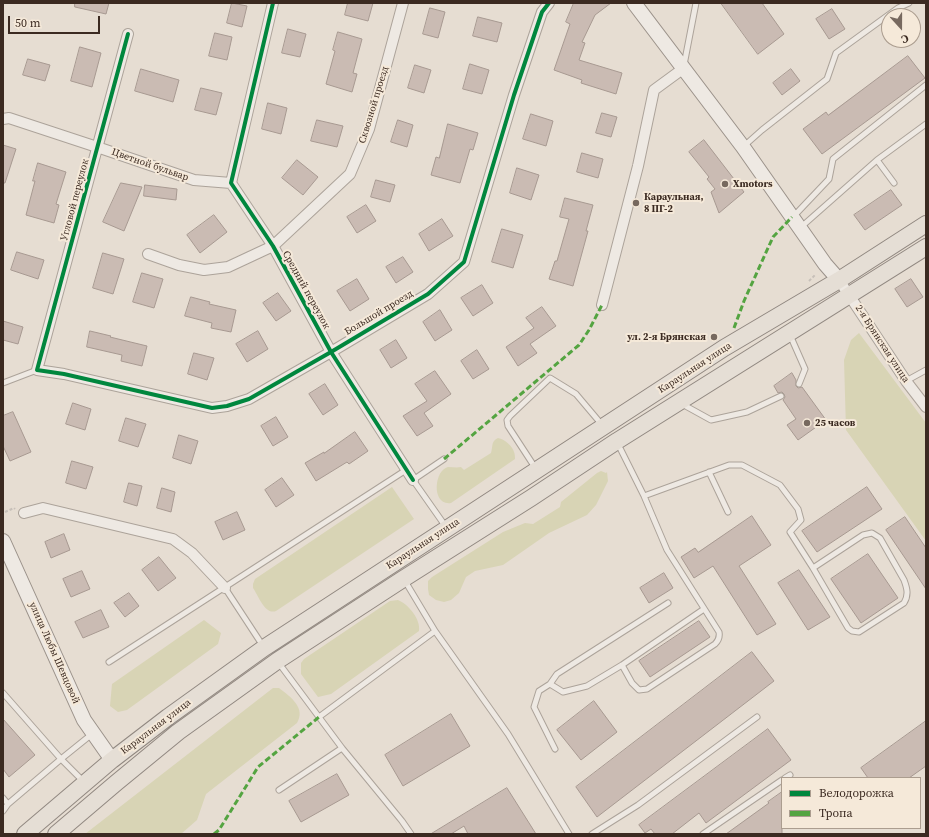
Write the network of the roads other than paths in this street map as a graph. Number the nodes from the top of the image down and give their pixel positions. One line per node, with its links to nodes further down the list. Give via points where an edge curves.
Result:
1 (273, 3): 15 (street)
2 (403, 3): 19 (street, Сквозной проезд, via 369,129 350,174)
3 (550, 3): 26 (street, Большой проезд, via 542,12 514,95 464,262 428,294)
4 (634, 3): 8 (street)
5 (696, 3): 8 (lane)
6 (909, 3): 13 (lane, via 898,8 836,53 827,79)
7 (128, 34): 12 (street, Угловой переулок)
8 (684, 68): 13 (street); 24 (street, via 654,90 638,166)
9 (926, 85): 17 (lane, via 833,159 829,180)
10 (3, 119): 12 (street, Цветной бульвар, via 9,118)
11 (926, 124): 14 (lane)
12 (97, 147): 15 (street, Цветной бульвар, via 194,180); 27 (street, Угловой переулок)
13 (743, 147): 17 (street)
14 (877, 160): 16 (lane); 17 (lane)
15 (231, 183): 19 (street, Средний переулок)
16 (894, 183)
17 (796, 223): 22 (street)
18 (926, 224): 22 (main road)
19 (272, 246): 21 (street, via 228,267 204,270 179,265); 26 (street, Средний переулок)
20 (926, 247): 23 (main road, 2-я Брянская улица)
21 (148, 254)
22 (839, 280): 23 (street); 35 (main road, Караульная улица, via 724,348)
23 (850, 294): 25 (main road, Караульная улица); 29 (street, 2-я Брянская улица)
24 (602, 305)
25 (788, 333): 31 (lane, via 805,369); 33 (main road, Караульная улица)
26 (331, 352): 27 (street, Большой проезд, via 249,399 212,408); 38 (street, Средний переулок)
27 (37, 370): 30 (lane)
28 (926, 370): 29 (lane)
29 (906, 381): 34 (street, 2-я Брянская улица)
30 (3, 383)
31 (799, 384)
32 (781, 396): 33 (lane, via 747,412 711,420)
33 (679, 402): 36 (main road, Караульная улица)
34 (926, 407)
35 (603, 426): 39 (main road, Караульная улица); 39 (lane, via 576,394 550,378 507,420 508,426)
36 (617, 441): 42 (lane); 48 (main road, Караульная улица)
37 (444, 460): 41 (lane)
38 (406, 470): 41 (lane); 49 (lane)
39 (536, 470): 45 (main road, Караульная улица)
40 (709, 472): 42 (lane); 43 (lane); 47 (lane, via 729,465 742,465 780,485 798,510 801,520 790,532)
41 (413, 480): 45 (lane)
42 (644, 496): 51 (lane, via 667,550)
43 (728, 512)
44 (24, 513): 49 (street, via 43,508 173,539 192,553)
45 (447, 528): 53 (main road, Караульная улица)
46 (3, 541): 61 (street, улица Любы Шевцовой, via 84,720)
47 (812, 568): 47 (lane, via 863,535 872,533 880,538 904,580 907,598 904,603 859,632 852,631)
48 (403, 579): 52 (lane); 54 (main road, Караульная улица)
49 (225, 588): 53 (lane); 55 (lane)
50 (668, 603): 57 (lane, via 557,674)
51 (704, 609): 56 (lane); 56 (lane, via 719,632 719,640 715,644 647,688 639,690)
52 (435, 631): 59 (lane); 75 (lane, via 508,734)
53 (264, 648): 65 (main road, Караульная улица)
54 (277, 661): 59 (lane); 73 (main road, Караульная улица, via 178,732)
55 (109, 662)
56 (622, 665): 57 (lane, via 587,686 563,692)
57 (550, 684): 63 (lane, via 540,692 534,707)
58 (3, 693): 64 (lane)
59 (319, 717): 62 (lane)
60 (757, 717): 76 (lane, via 638,805)
61 (93, 733): 64 (lane); 65 (street, улица Любы Шевцовой)
62 (342, 748): 68 (lane); 74 (lane)
63 (555, 749)
64 (61, 759): 67 (lane); 70 (lane)
65 (112, 760): 67 (main road, Караульная улица)
66 (781, 781): 77 (lane)
67 (85, 783): 72 (main road, Караульная улица)
68 (279, 790)
69 (3, 798): 70 (lane)
70 (8, 804): 71 (lane)
71 (3, 811)
72 (25, 834)
73 (56, 834)
74 (411, 834)
75 (569, 834)
76 (592, 834)
77 (703, 834)

